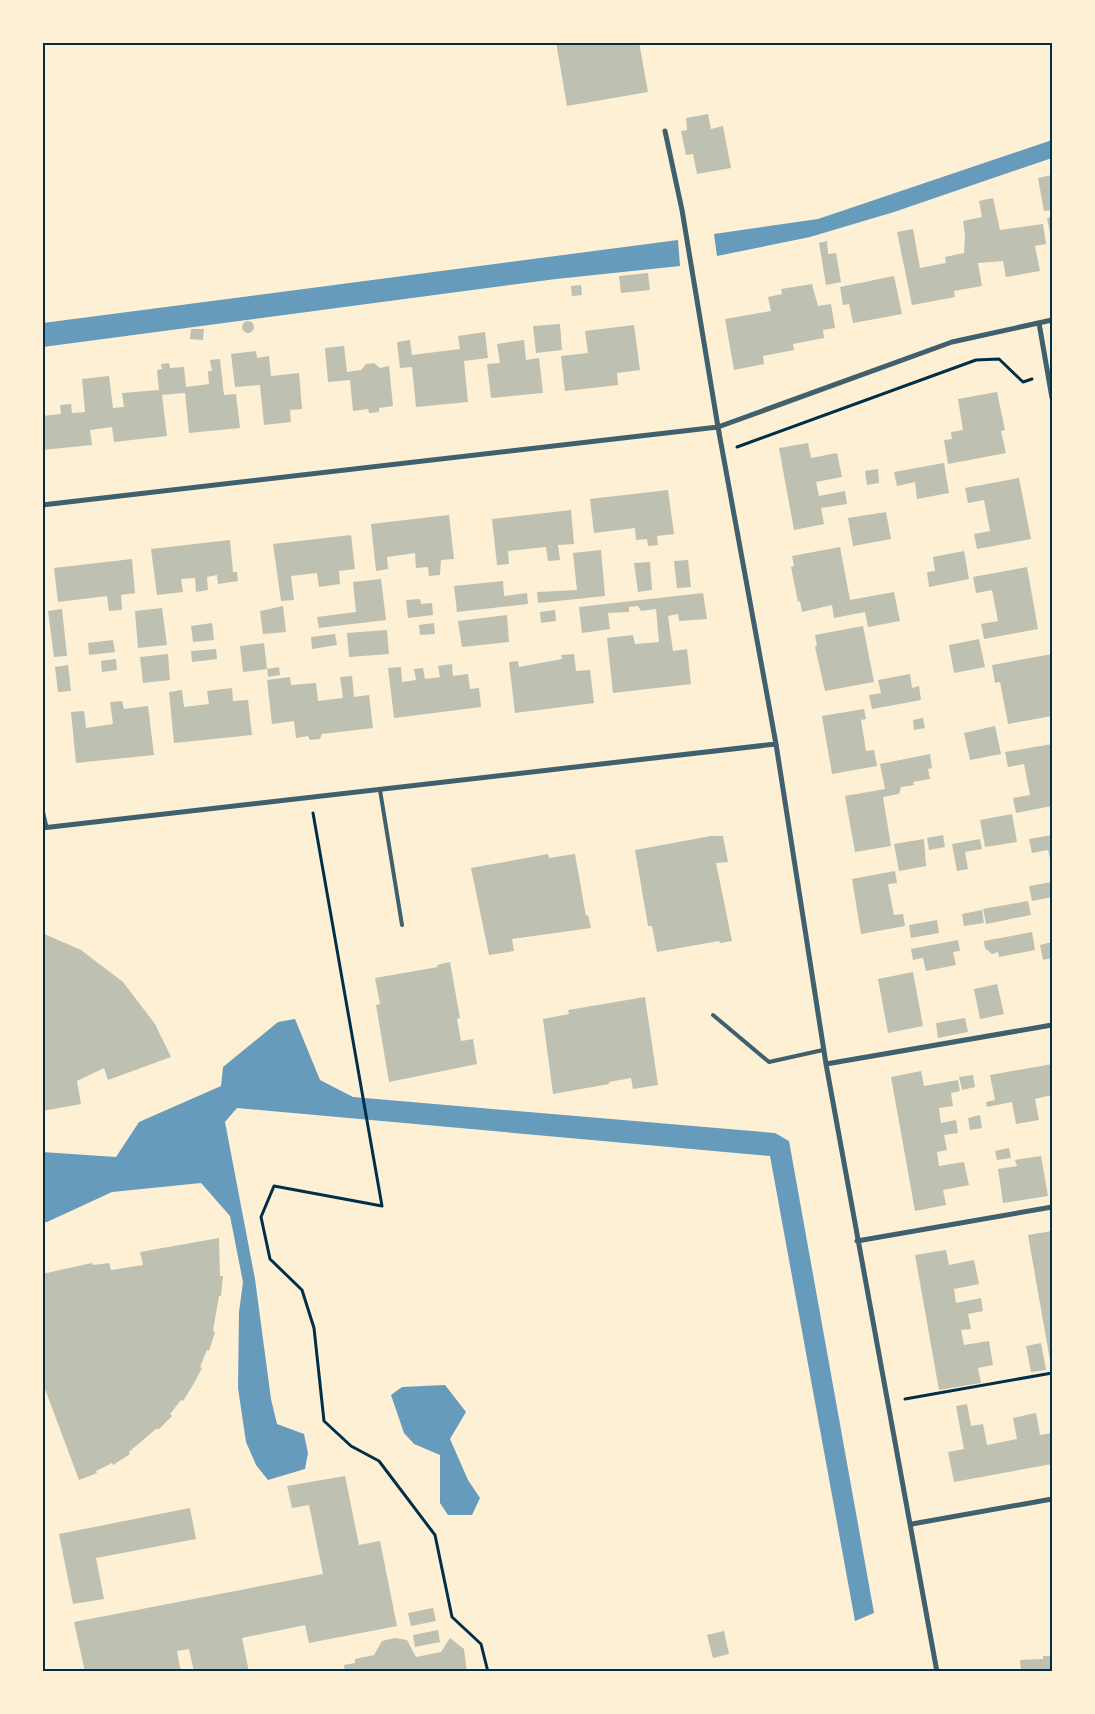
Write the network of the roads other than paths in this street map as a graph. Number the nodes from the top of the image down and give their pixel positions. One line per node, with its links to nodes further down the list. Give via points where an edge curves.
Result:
1 (665, 131): 5 (street, via 682,210)
2 (1052, 320): 3 (street)
3 (1039, 323): 4 (street); 5 (street, via 952,342)
4 (1052, 398)
5 (718, 427): 6 (street); 7 (street)
6 (42, 505)
7 (776, 744): 8 (street); 14 (street)
8 (380, 790): 10 (street); 11 (lane)
9 (42, 810): 10 (street)
10 (44, 828)
11 (402, 925)
12 (713, 1015): 14 (lane, via 769,1062)
13 (1052, 1025): 15 (street)
14 (824, 1050): 15 (street)
15 (826, 1064): 17 (street)
16 (1052, 1207): 17 (street)
17 (857, 1241): 19 (street)
18 (1052, 1499): 19 (street)
19 (912, 1524): 20 (street)
20 (938, 1672)

